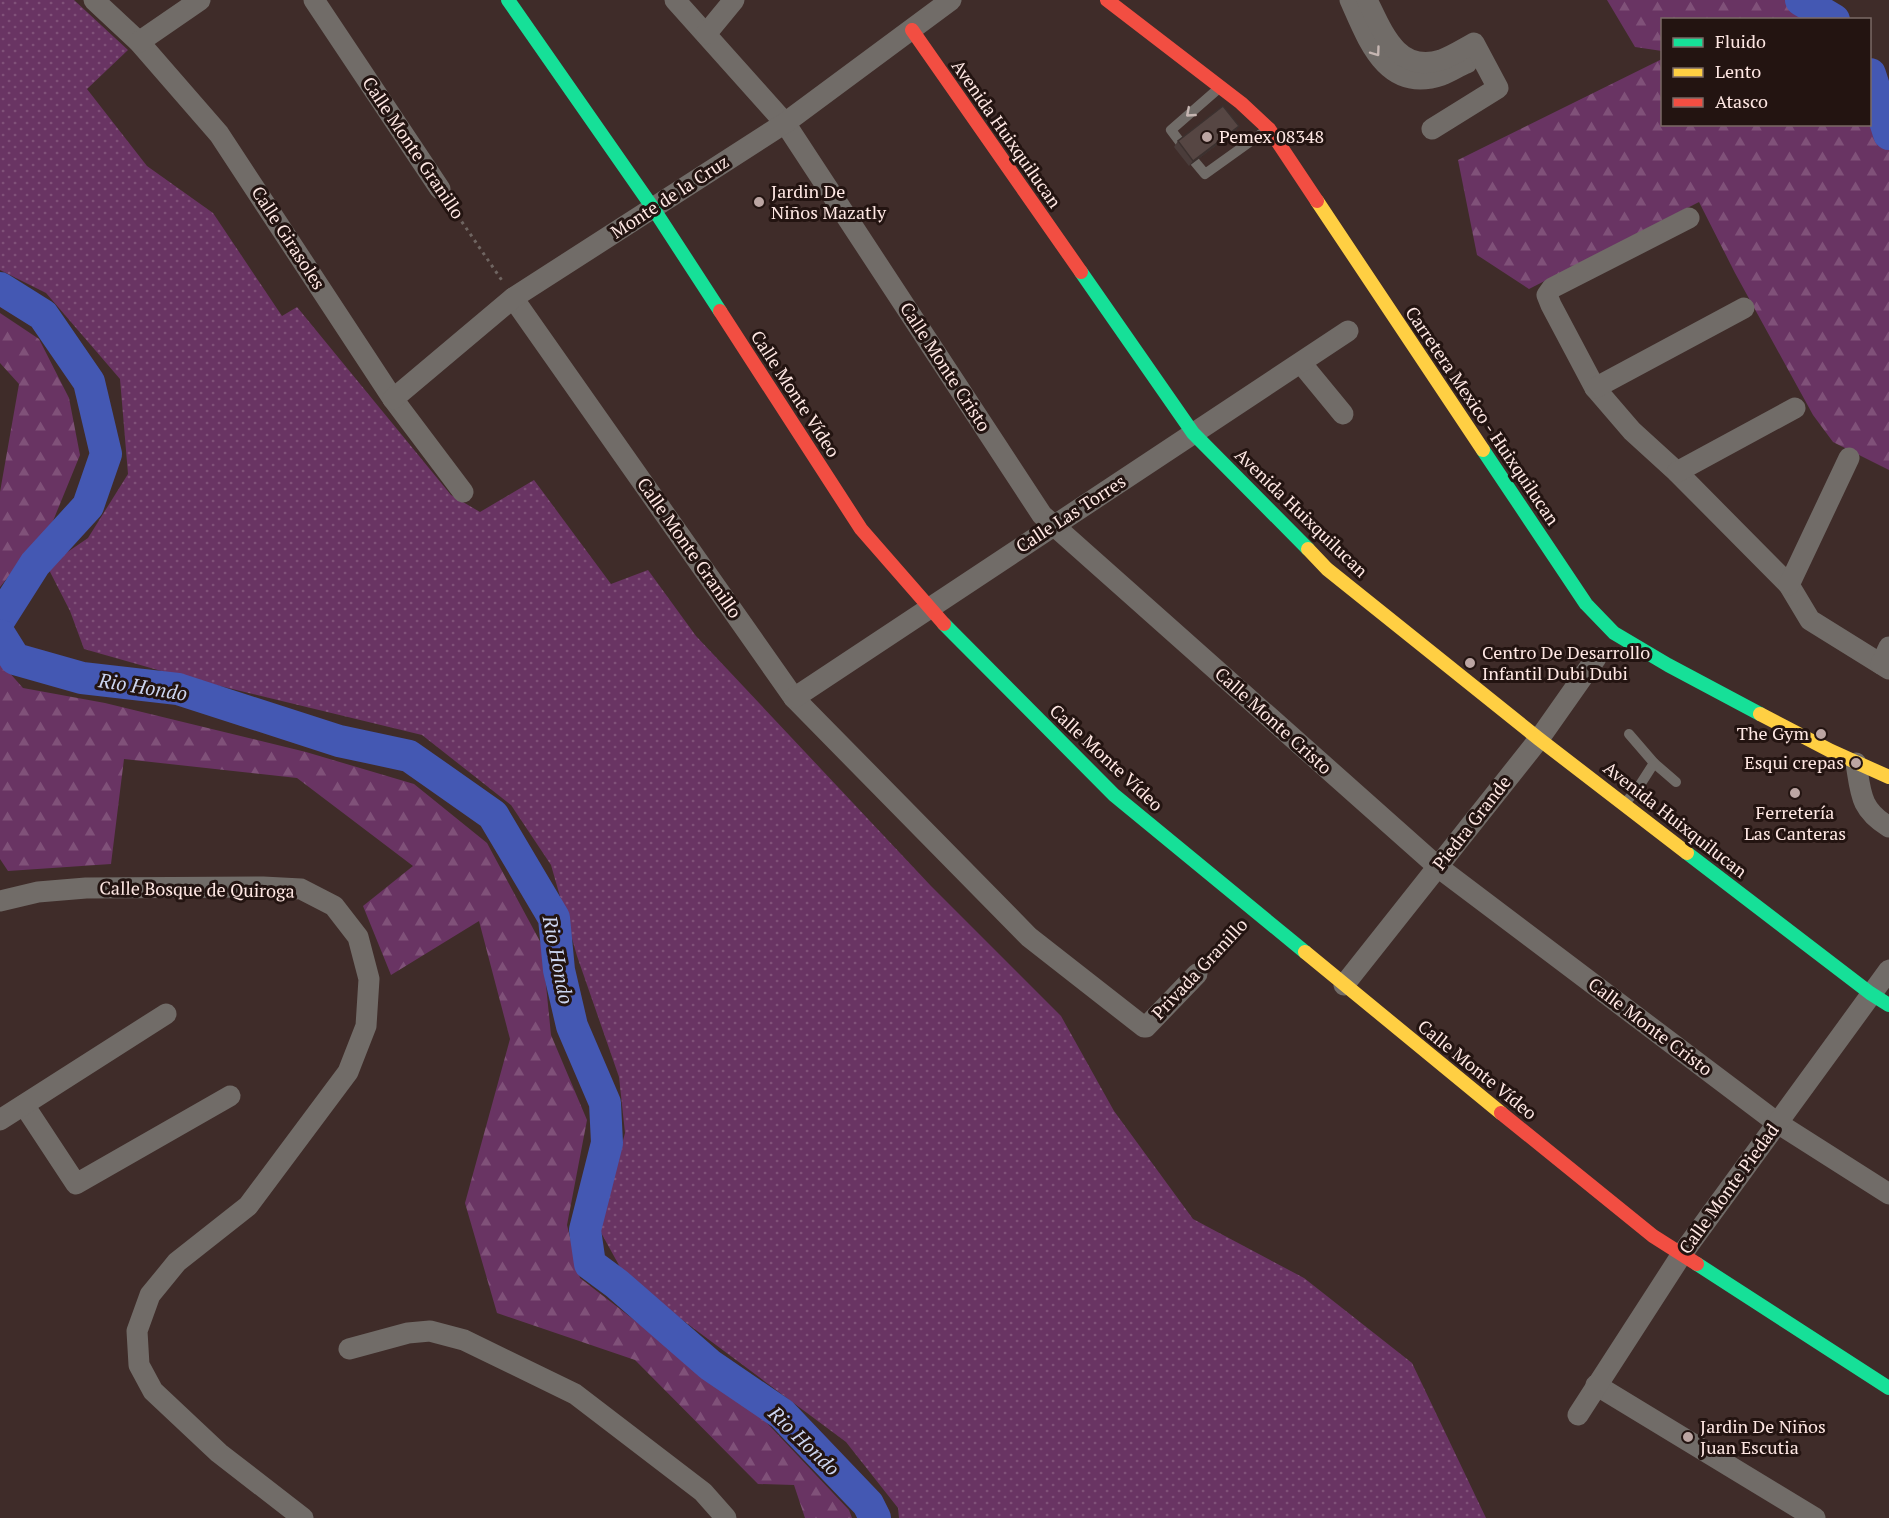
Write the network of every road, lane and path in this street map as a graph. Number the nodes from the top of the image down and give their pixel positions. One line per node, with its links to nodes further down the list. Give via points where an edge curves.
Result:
1 (94, 0): 13 (street, Calle Girasoles)
2 (200, 0): 13 (street)
3 (314, 0): 21 (street, Calle Monte Granillo)
4 (508, 0): 22 (street, Calle Monte Vídeo)
5 (675, 0): 12 (street, Calle Monte Cristo)
6 (734, 0): 12 (street)
7 (951, 0): 11 (street, Monte de la Cruz)
8 (1107, 0): 15 (street, Carretera Mexico - Huixquilucan)
9 (1350, 0): 14 (street, one-way to 14, via 1374,51 1393,71 1417,79 1442,75)
10 (1367, 0): 14 (street, via 1388,41 1403,57 1421,63 1440,60 1474,44)
11 (912, 30): 16 (street, Monte de la Cruz); 32 (street, Avenida Huixquilucan)
12 (706, 34): 16 (street, Calle Monte Cristo)
13 (139, 42): 29 (street, Calle Girasoles, via 219,134)
14 (1481, 56): 18 (street, via 1498,88)
15 (1220, 87): 17 (street, Carretera Mexico - Huixquilucan); 19 (lane, one-way to 19, via 1171,130)
16 (785, 123): 22 (street, Monte de la Cruz); 36 (street, Calle Monte Cristo, via 1042,515)
17 (1269, 129): 20 (lane, via 1205,174); 45 (street, Carretera Mexico - Huixquilucan, via 1599,620 1668,665)
18 (1432, 129)
19 (1180, 142)
20 (1195, 162)
21 (440, 189): 24 (path, Calle Monte Granillo)
22 (652, 208): 24 (street, Monte de la Cruz); 38 (street, Calle Monte Vídeo, via 861,529)
23 (1689, 218): 28 (street, via 1552,288 1546,295)
24 (513, 298): 29 (street, Monte de la Cruz); 41 (street, Calle Monte Granillo)
25 (1744, 308): 28 (street)
26 (1348, 332): 27 (street, Calle Las Torres)
27 (1301, 363): 31 (street); 32 (street, Calle Las Torres)
28 (1595, 388): 34 (street, via 1632,431)
29 (393, 399): 35 (street, Calle Girasoles)
30 (1795, 408): 34 (street)
31 (1343, 414)
32 (1193, 434): 36 (street, Calle Las Torres); 43 (street, Avenida Huixquilucan, via 1327,569)
33 (1849, 458): 37 (street)
34 (1677, 472): 37 (street)
35 (463, 492)
36 (1053, 525): 38 (street, Calle Las Torres); 50 (street, Calle Monte Cristo)
37 (1789, 585): 40 (street, via 1810,620)
38 (928, 609): 41 (street, Calle Las Torres); 52 (street, Calle Monte Vídeo, via 1114,795)
39 (1596, 658): 43 (street, Piedra Grande)
40 (1886, 660)
41 (794, 698): 59 (street, Calle Monte Granillo, via 1029,937)
42 (1629, 734): 44 (lane)
43 (1539, 739): 48 (street, Avenida Huixquilucan); 50 (street, Piedra Grande)
44 (1654, 763): 47 (lane); 48 (lane)
45 (1856, 763): 46 (street, Carretera Mexico - Huixquilucan); 49 (street, via 1862,800 1874,816)
46 (1889, 777)
47 (1676, 782)
48 (1625, 803): 56 (street, Avenida Huixquilucan)
49 (1889, 826)
50 (1437, 867): 55 (street, Piedra Grande); 63 (street, Calle Monte Cristo)
51 (0, 901): 70 (street, Calle Bosque de Quiroga, via 38,892 86,888 301,889 334,906 358,937 369,979 367,1014 348,1072 248,1206 177,1262 150,1295 137,1331 139,1365 153,1391 219,1453)
52 (1255, 910): 54 (path, Privada Granillo); 55 (street, Calle Monte Vídeo)
53 (1889, 970): 56 (street, Calle Monte Piedad)
54 (1197, 974): 59 (street, Privada Granillo)
55 (1344, 985): 65 (street, Calle Monte Vídeo, via 1653,1236)
56 (1870, 993): 57 (street, Avenida Huixquilucan); 63 (street, Calle Monte Piedad)
57 (1889, 1005)
58 (166, 1014): 61 (street)
59 (1144, 1027)
60 (230, 1096): 61 (street, via 76,1184)
61 (24, 1105): 62 (street)
62 (0, 1120)
63 (1776, 1122): 64 (street, Calle Monte Cristo); 65 (street, Calle Monte Piedad)
64 (1889, 1194)
65 (1682, 1254): 67 (street, Calle Monte Piedad); 68 (street, Calle Monte Vídeo)
66 (349, 1349): 71 (street, via 430,1331 464,1340 575,1394 703,1492)
67 (1596, 1385): 69 (street, Calle Monte Piedad); 72 (street)
68 (1889, 1388)
69 (1578, 1414)
70 (303, 1518)
71 (726, 1518)
72 (1815, 1518)

